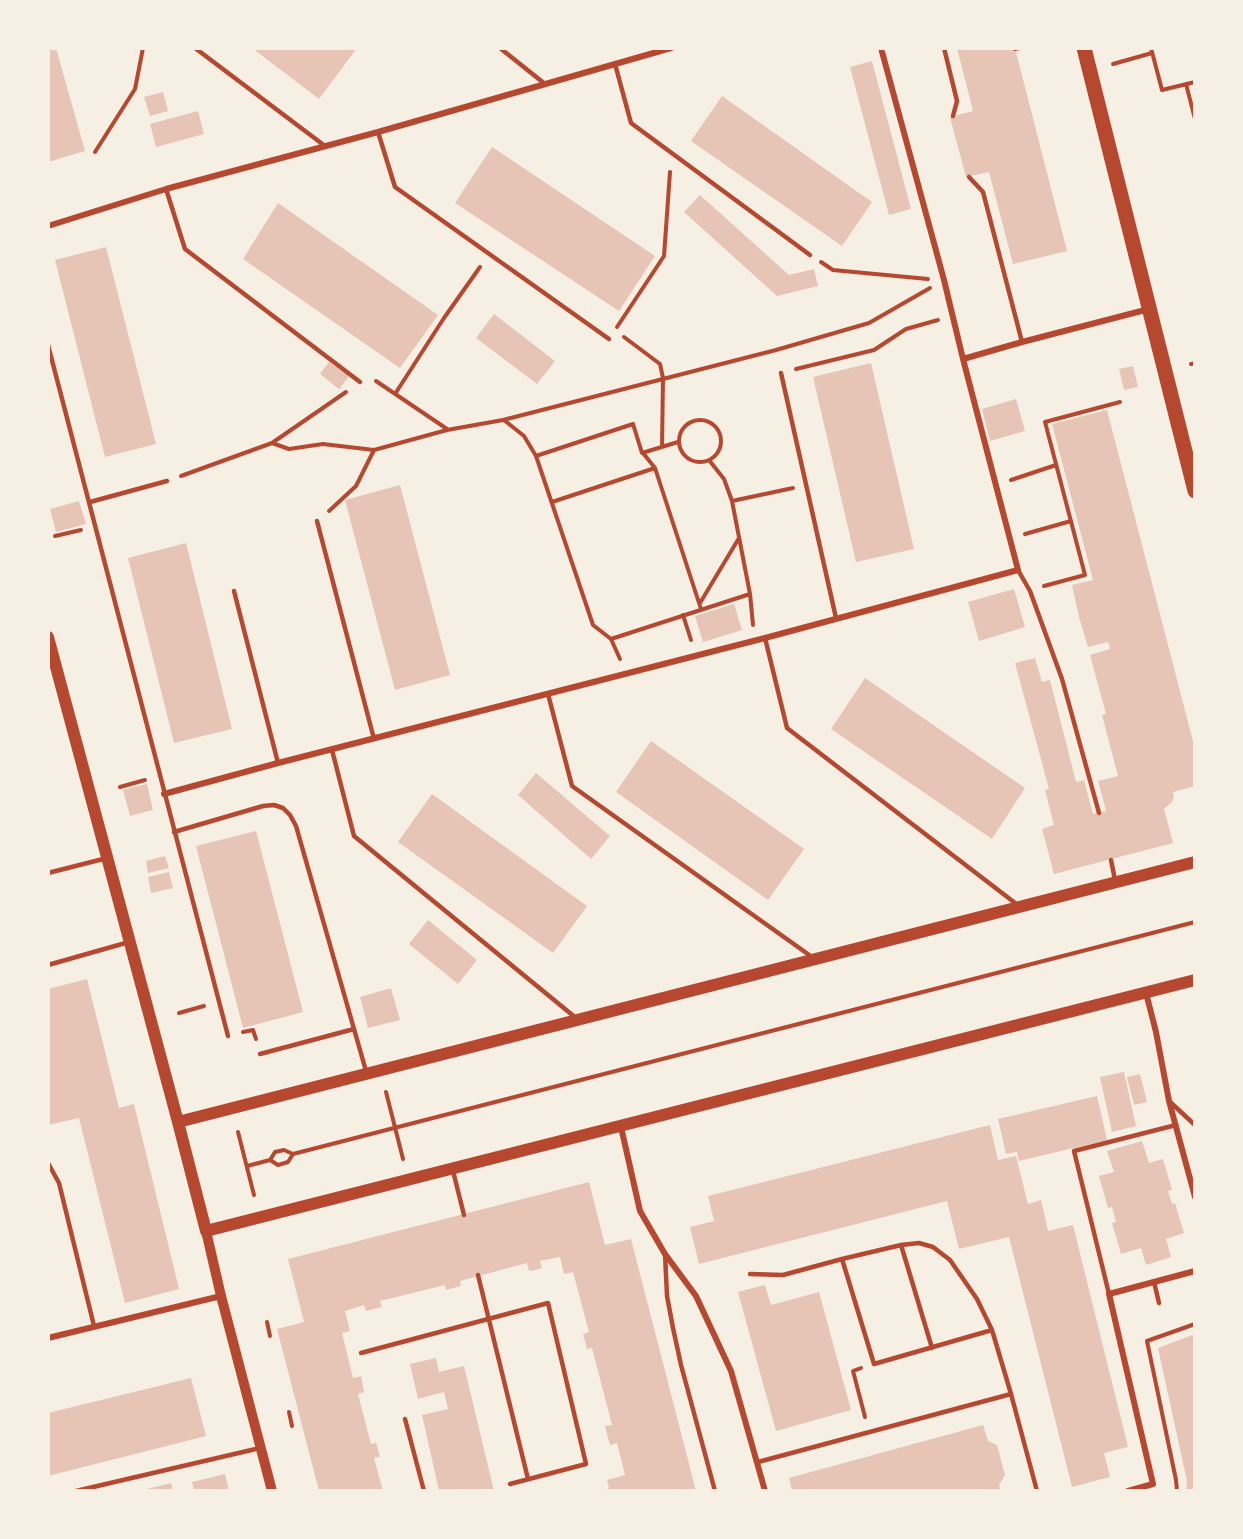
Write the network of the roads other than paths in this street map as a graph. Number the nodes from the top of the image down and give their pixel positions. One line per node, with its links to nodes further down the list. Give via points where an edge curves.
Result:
1 (195, 48): 11 (lane)
2 (500, 48): 8 (lane)
3 (671, 48): 7 (street)
4 (881, 48): 20 (street)
5 (944, 48): 9 (lane, via 957,101)
6 (1084, 48): 16 (main road)
7 (615, 64): 8 (street); 15 (lane, via 631,123)
8 (545, 84): 10 (street)
9 (953, 116)
10 (378, 132): 11 (street); 17 (lane, via 395,187)
11 (325, 146): 13 (street)
12 (969, 177): 18 (lane, via 982,192)
13 (166, 189): 14 (street); 22 (lane, via 185,249)
14 (48, 226)
15 (810, 255)
16 (1149, 309): 18 (street); 24 (main road)
17 (609, 339)
18 (1022, 342): 20 (street)
19 (48, 345): 25 (lane)
20 (963, 359): 27 (street)
21 (781, 373): 29 (lane)
22 (360, 382)
23 (167, 481): 25 (lane)
24 (1195, 491)
25 (90, 502): 36 (lane)
26 (317, 521): 33 (lane)
27 (1018, 570): 29 (street); 37 (lane, via 1030,591 1062,679)
28 (234, 591): 35 (lane)
29 (836, 618): 31 (street)
30 (48, 637): 39 (main road)
31 (765, 638): 32 (street); 44 (lane, via 787,728)
32 (548, 694): 33 (street); 46 (lane, via 572,786)
33 (374, 739): 34 (street)
34 (332, 750): 35 (street); 50 (lane, via 354,836)
35 (278, 763): 36 (street)
36 (164, 794): 38 (lane)
37 (1099, 813)
38 (174, 831): 51 (lane, via 263,806 283,808 290,815); 52 (lane)
39 (107, 858): 42 (lane); 45 (main road)
40 (1111, 860): 43 (lane)
41 (1195, 862): 43 (main road)
42 (48, 873)
43 (1116, 882): 44 (main road)
44 (1021, 908): 46 (main road)
45 (129, 942): 47 (lane); 56 (main road)
46 (816, 960): 50 (main road)
47 (48, 965)
48 (1195, 980): 49 (main road)
49 (1146, 993): 55 (street); 59 (main road)
50 (578, 1020): 54 (main road)
51 (354, 1029): 53 (lane); 54 (lane)
52 (228, 1036)
53 (260, 1054)
54 (367, 1074): 56 (main road)
55 (1170, 1101): 57 (street); 58 (lane)
56 (178, 1122): 64 (main road)
57 (1176, 1125): 62 (street); 72 (lane, via 1074,1151)
58 (1195, 1125)
59 (621, 1127): 61 (main road); 66 (street, via 640,1211)
60 (48, 1163): 76 (lane, via 59,1184)
61 (453, 1169): 63 (lane); 64 (main road)
62 (1195, 1197)
63 (464, 1215)
64 (206, 1231): 73 (street)
65 (901, 1245): 67 (lane); 77 (lane, via 919,1243 933,1247 950,1260 977,1299); 79 (lane)
66 (665, 1254): 84 (street, via 696,1296 731,1371); 91 (lane, via 673,1329)
67 (842, 1259): 69 (lane, via 783,1275); 79 (lane, via 874,1365)
68 (1195, 1271): 71 (street)
69 (750, 1274)
70 (478, 1275): 75 (lane)
71 (1154, 1282): 72 (street); 74 (lane)
72 (1109, 1294): 87 (street)
73 (221, 1296): 76 (street); 83 (street)
74 (1159, 1303)
75 (489, 1318): 80 (lane); 85 (lane); 85 (lane, via 548,1303 586,1464)
76 (94, 1326): 78 (street)
77 (992, 1330): 79 (lane); 81 (lane)
78 (48, 1338)
79 (932, 1348)
80 (361, 1353)
81 (1011, 1394): 84 (lane); 93 (lane)
82 (405, 1419): 90 (lane)
83 (261, 1448): 88 (lane); 89 (street)
84 (758, 1462): 92 (street)
85 (528, 1479): 86 (lane)
86 (510, 1484)
87 (1154, 1487): 94 (street)
88 (76, 1491)
89 (272, 1491)
90 (424, 1491)
91 (716, 1491)
92 (765, 1491)
93 (1037, 1491)
94 (1128, 1491)

